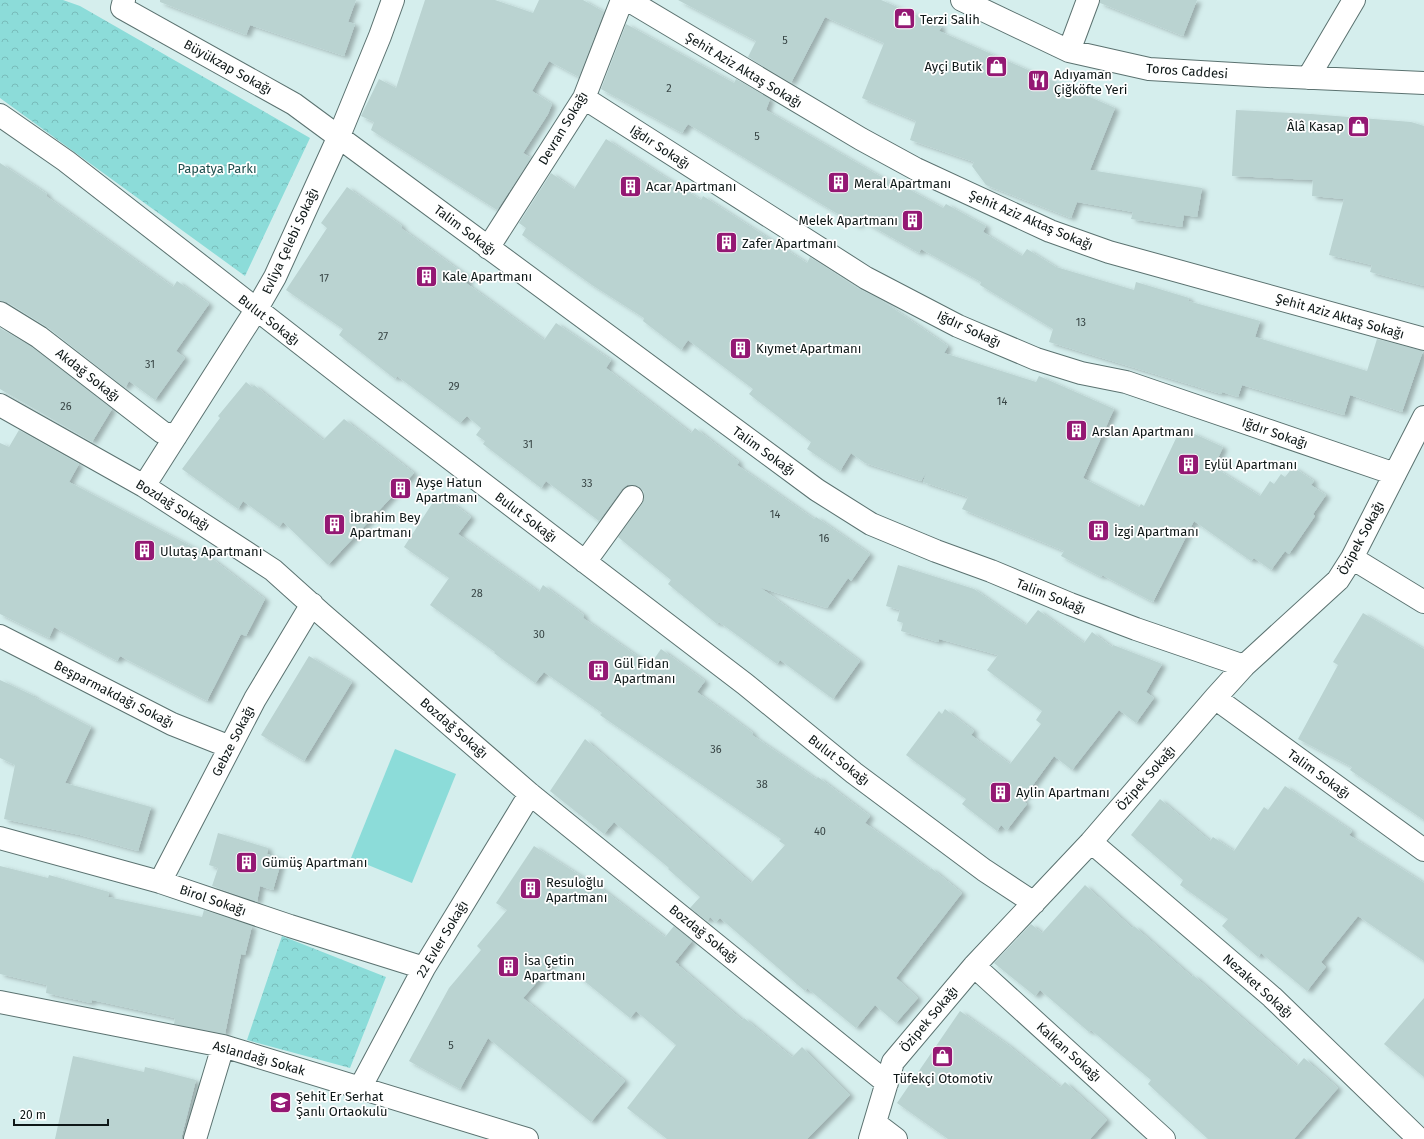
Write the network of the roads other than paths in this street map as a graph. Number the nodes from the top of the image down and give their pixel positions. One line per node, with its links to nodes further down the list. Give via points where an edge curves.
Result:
1 (124, 0): 13 (street, Büyükzap Sokağı, via 122,8 294,104)
2 (392, 0): 13 (street, Evliya Çelebi Sokağı)
3 (622, 0): 11 (street, Devran Sokağı)
4 (628, 0): 17 (street, Şehit Aziz Aktaş Sokağı, via 861,139 916,169 1050,231 1109,252)
5 (962, 0): 8 (street, Toros Caddesi)
6 (1088, 0): 8 (street)
7 (1354, 0): 9 (street)
8 (1069, 51): 9 (street, Toros Caddesi, via 1149,70)
9 (1308, 78): 10 (street, Toros Caddesi)
10 (1424, 83)
11 (584, 98): 14 (street, Devran Sokağı); 21 (street, Iğdır Sokağı, via 866,278 958,326 1036,359 1126,382)
12 (0, 115): 15 (street, Bulut Sokağı, via 66,161)
13 (339, 136): 14 (street, Talim Sokağı); 15 (street, Evliya Çelebi Sokağı, via 275,277)
14 (488, 248): 29 (street, Talim Sokağı, via 811,485 871,524 1070,604)
15 (256, 310): 20 (street, Evliya Çelebi Sokağı); 25 (street, Bulut Sokağı)
16 (0, 313): 20 (street, Akdağ Sokağı, via 39,337 162,432)
17 (1424, 339)
18 (0, 405): 22 (street, Bozdağ Sokağı)
19 (1424, 417): 21 (street, Özipek Sokağı)
20 (176, 436): 22 (street, Evliya Çelebi Sokağı)
21 (1395, 474): 24 (street, Özipek Sokağı)
22 (144, 486): 27 (street, Bozdağ Sokağı, via 273,570)
23 (632, 497): 25 (street)
24 (1352, 558): 26 (street); 29 (street, Özipek Sokağı, via 1338,580)
25 (585, 562): 37 (street, Bulut Sokağı, via 745,684 854,773 984,870)
26 (1424, 602)
27 (312, 604): 31 (street, Gebze Sokağı, via 255,699); 32 (street, Bozdağ Sokağı)
28 (0, 636): 31 (street, Beşparmakdağı Sokağı, via 172,724)
29 (1244, 666): 30 (street, Özipek Sokağı)
30 (1215, 698): 34 (street, Özipek Sokağı); 35 (street, Talim Sokağı)
31 (230, 747): 36 (street, Gebze Sokağı)
32 (530, 794): 39 (street, 22 Evler Sokağı); 42 (street, Bozdağ Sokağı)
33 (0, 838): 36 (street, Birol Sokağı)
34 (1091, 842): 37 (street, Özipek Sokağı); 49 (street, Nezaket Sokağı, via 1272,997)
35 (1424, 850)
36 (160, 882): 39 (street, Birol Sokağı)
37 (1034, 903): 38 (street, Özipek Sokağı)
38 (974, 966): 42 (street, Özipek Sokağı, via 893,1062); 48 (street, Kalkan Sokağı)
39 (424, 968): 43 (street, 22 Evler Sokağı)
40 (0, 1002): 41 (street, Aslandağı Sokak)
41 (223, 1046): 43 (street, Aslandağı Sokak); 46 (street)
42 (887, 1083): 44 (street, Özipek Sokağı)
43 (360, 1088): 45 (street, Aslandağı Sokak)
44 (873, 1131): 47 (street)
45 (518, 1138)
46 (195, 1139)
47 (896, 1139)
48 (1164, 1139)
49 (1419, 1139)

